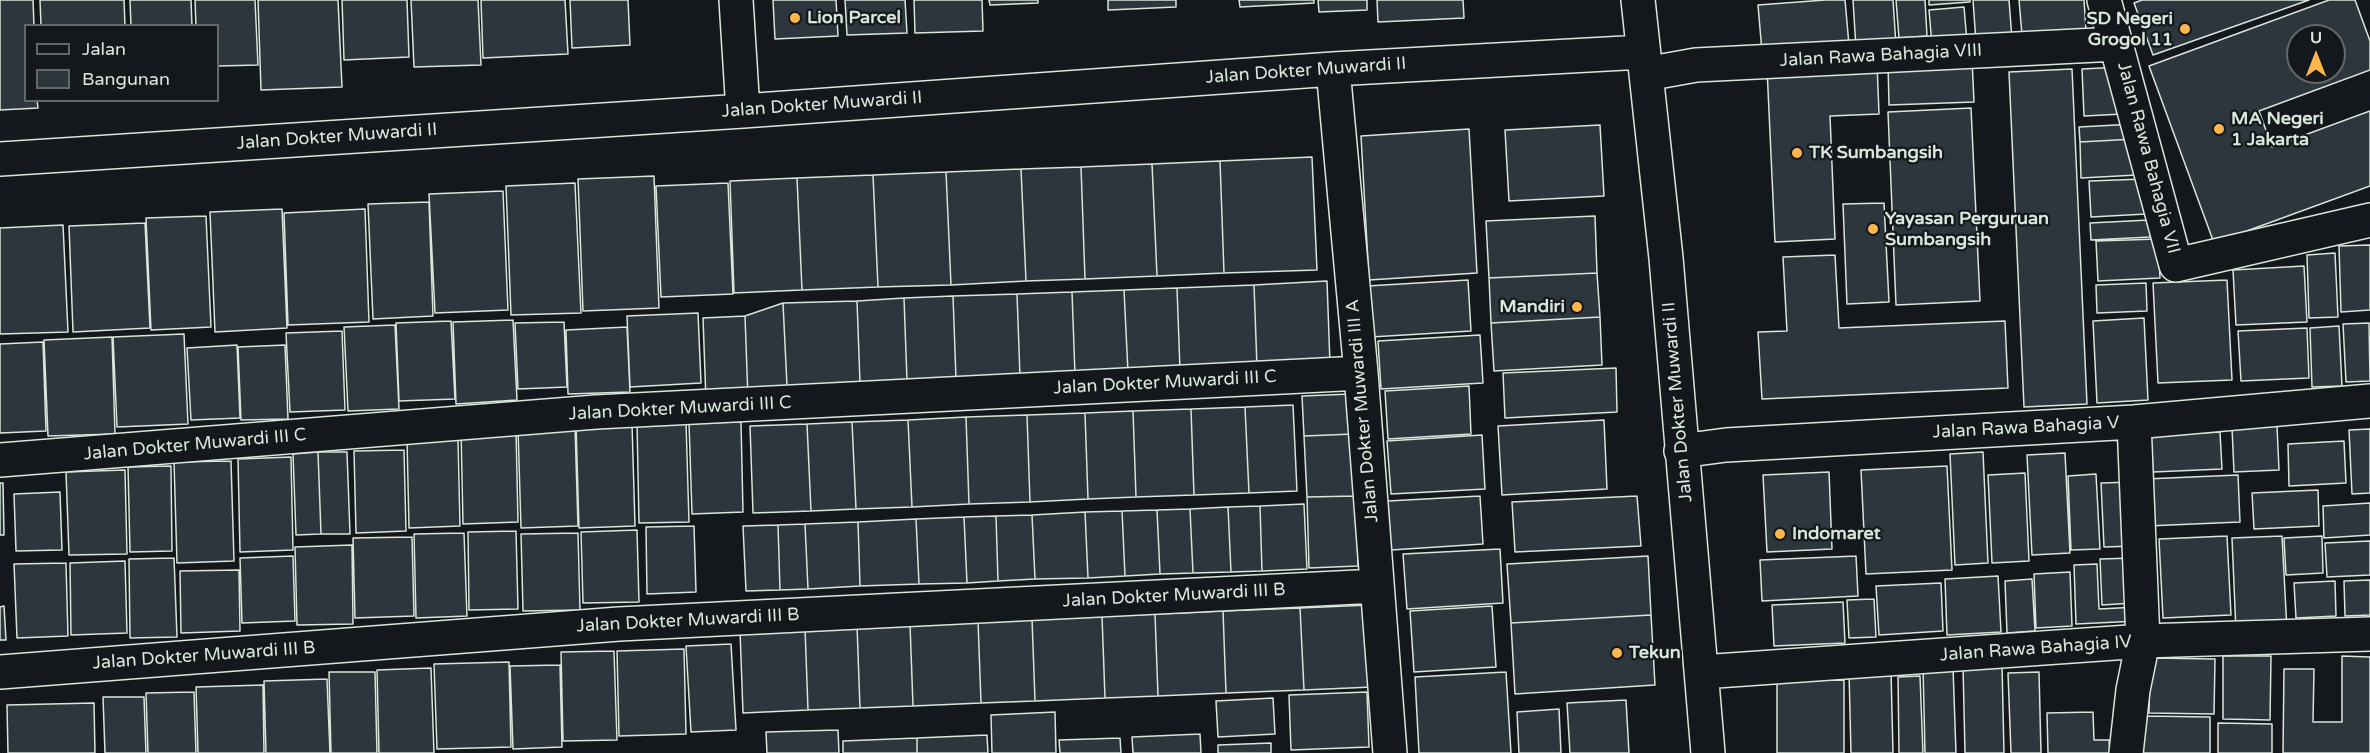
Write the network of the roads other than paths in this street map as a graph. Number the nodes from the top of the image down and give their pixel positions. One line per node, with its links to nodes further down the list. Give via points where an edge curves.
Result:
1 (736, 0): 7 (street)
2 (1638, 0): 5 (street, Jalan Dokter Muwardi II)
3 (2104, 0): 4 (street, Jalan Rawa Bahagia VII)
4 (2117, 44): 5 (street, Jalan Rawa Bahagia VIII, via 1696,65); 9 (street, Jalan Rawa Bahagia VII, via 2176,265)
5 (1645, 63): 6 (street, Jalan Dokter Muwardi II); 13 (street, Jalan Dokter Muwardi II)
6 (1333, 69): 7 (street, Jalan Dokter Muwardi II); 10 (street, Jalan Dokter Muwardi III A)
7 (743, 111): 8 (street, Jalan Dokter Muwardi II)
8 (0, 159)
9 (2370, 220)
10 (1361, 374): 14 (street, Jalan Dokter Muwardi III C, via 596,412); 15 (street, Jalan Dokter Muwardi III A)
11 (2370, 401): 12 (street, Jalan Rawa Bahagia V)
12 (2134, 422): 13 (street, Jalan Rawa Bahagia V, via 1726,445); 17 (street)
13 (1681, 451): 19 (street, Jalan Dokter Muwardi II)
14 (0, 460)
15 (1377, 586): 18 (street, Jalan Dokter Muwardi III B, via 619,624); 20 (street, Jalan Dokter Muwardi III A)
16 (2370, 634): 17 (street, Jalan Rawa Bahagia IV)
17 (2143, 641): 19 (street, Jalan Rawa Bahagia IV); 22 (street)
18 (0, 672)
19 (1702, 672): 21 (street, Jalan Dokter Muwardi II)
20 (1390, 753)
21 (1708, 753)
22 (2126, 753)

